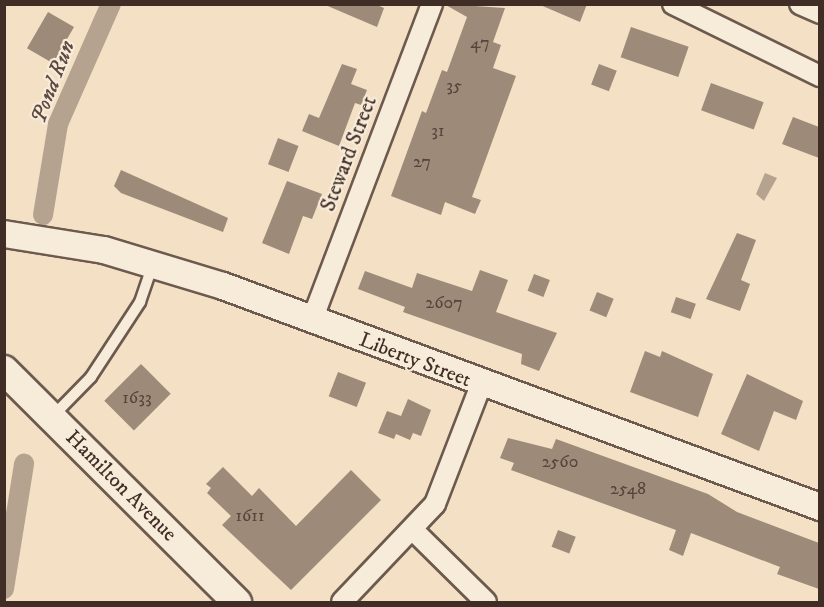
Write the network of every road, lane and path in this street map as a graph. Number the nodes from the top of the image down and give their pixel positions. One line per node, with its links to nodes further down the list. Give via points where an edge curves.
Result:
1 (432, 4): 8 (street, Steward Street)
2 (672, 4): 5 (street)
3 (800, 4): 4 (street)
4 (819, 14)
5 (819, 76)
6 (4, 234): 7 (street, Liberty Street, via 59,240)
7 (153, 263): 8 (street, Liberty Street); 11 (lane, via 140,302 91,377)
8 (312, 320): 10 (street, Liberty Street)
9 (4, 370): 11 (main road, Hamilton Avenue)
10 (481, 385): 12 (street, Liberty Street); 13 (street, via 448,481)
11 (52, 417): 14 (main road, Hamilton Avenue)
12 (819, 507)
13 (414, 531): 15 (street); 16 (street)
14 (237, 603)
15 (342, 603)
16 (486, 603)

